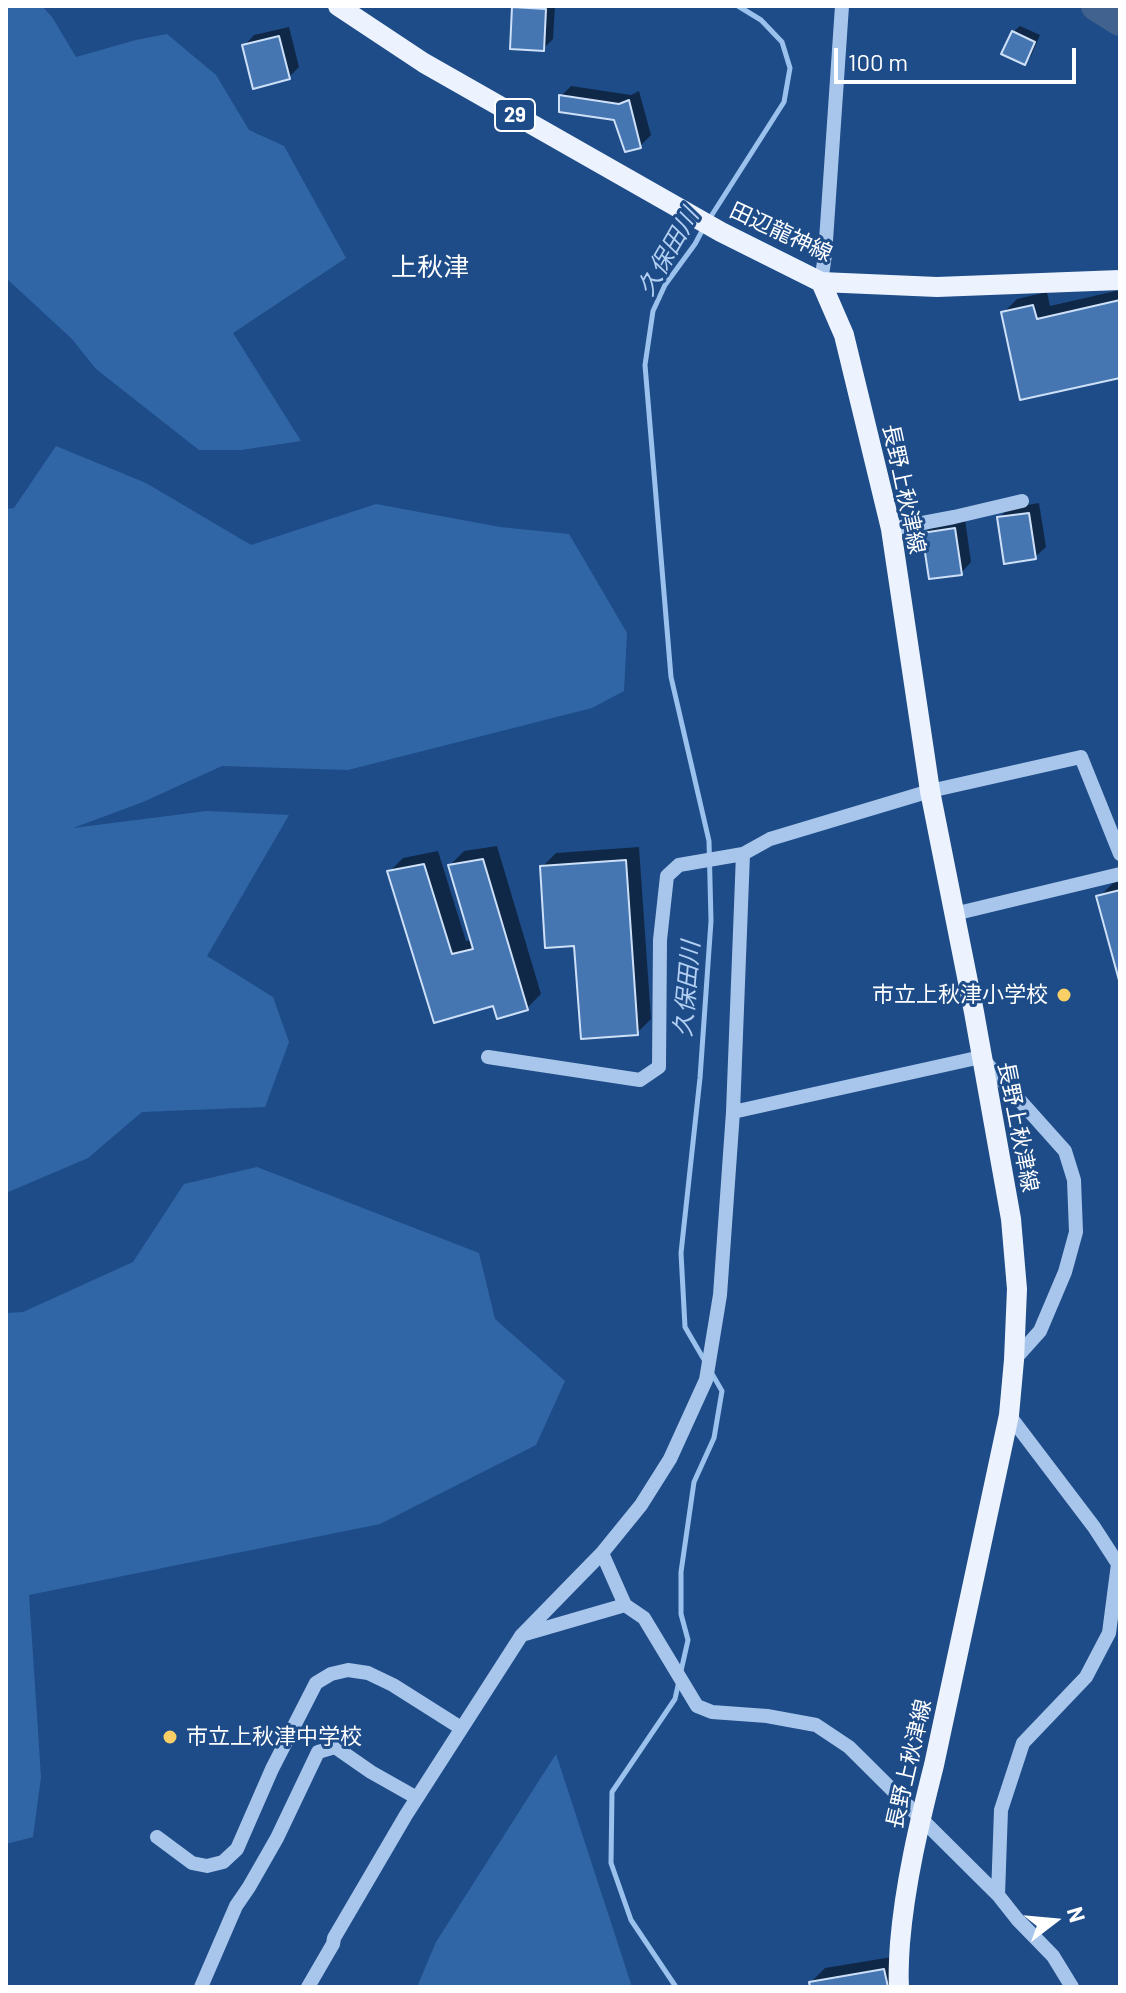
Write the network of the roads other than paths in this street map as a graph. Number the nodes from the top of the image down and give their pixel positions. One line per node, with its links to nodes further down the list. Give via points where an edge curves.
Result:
1 (338, 6): 4 (main road, 田辺龍神線 / 29, via 424,63 721,232)
2 (842, 6): 4 (street)
3 (1120, 280): 4 (main road, 田辺龍神線 / 29, via 937,287)
4 (821, 282): 6 (main road, 長野上秋津線, via 844,335)
5 (1022, 501): 6 (street)
6 (891, 529): 7 (main road, 長野上秋津線)
7 (930, 791): 8 (street, via 770,839); 9 (street, via 1081,757); 11 (main road, 長野上秋津線)
8 (743, 854): 12 (street, via 679,865 667,876 660,940 659,1067 640,1080); 14 (street)
9 (1120, 854)
10 (1120, 874): 11 (street)
11 (954, 914): 13 (main road, 長野上秋津線)
12 (488, 1057)
13 (981, 1057): 14 (street); 15 (main road, 長野上秋津線, via 1011,1219 1017,1289); 15 (street, via 1065,1151 1074,1180 1076,1232 1065,1272 1040,1331)
14 (733, 1112): 17 (street, via 720,1295 706,1380 670,1459)
15 (1014, 1360): 16 (main road, 長野上秋津線)
16 (1009, 1415): 22 (main road, 長野上秋津線); 24 (street, via 1118,1564 1109,1633 1086,1677 1023,1743 1001,1810)
17 (602, 1553): 18 (street); 19 (street)
18 (625, 1605): 19 (street); 22 (street, via 644,1618 697,1706 816,1725 849,1747)
19 (521, 1636): 20 (street)
20 (461, 1728): 21 (street); 23 (street, via 368,1673 331,1674 316,1683 237,1849 223,1862 207,1866 192,1863)
21 (417, 1798): 25 (street, via 335,1747 318,1752 277,1838 230,1917); 26 (street)
22 (920, 1818): 24 (street); 27 (main road, 長野上秋津線, via 903,1912)
23 (157, 1837)
24 (998, 1895): 28 (street, via 1053,1956)
25 (201, 1987)
26 (308, 1987)
27 (899, 1987)
28 (1072, 1987)

